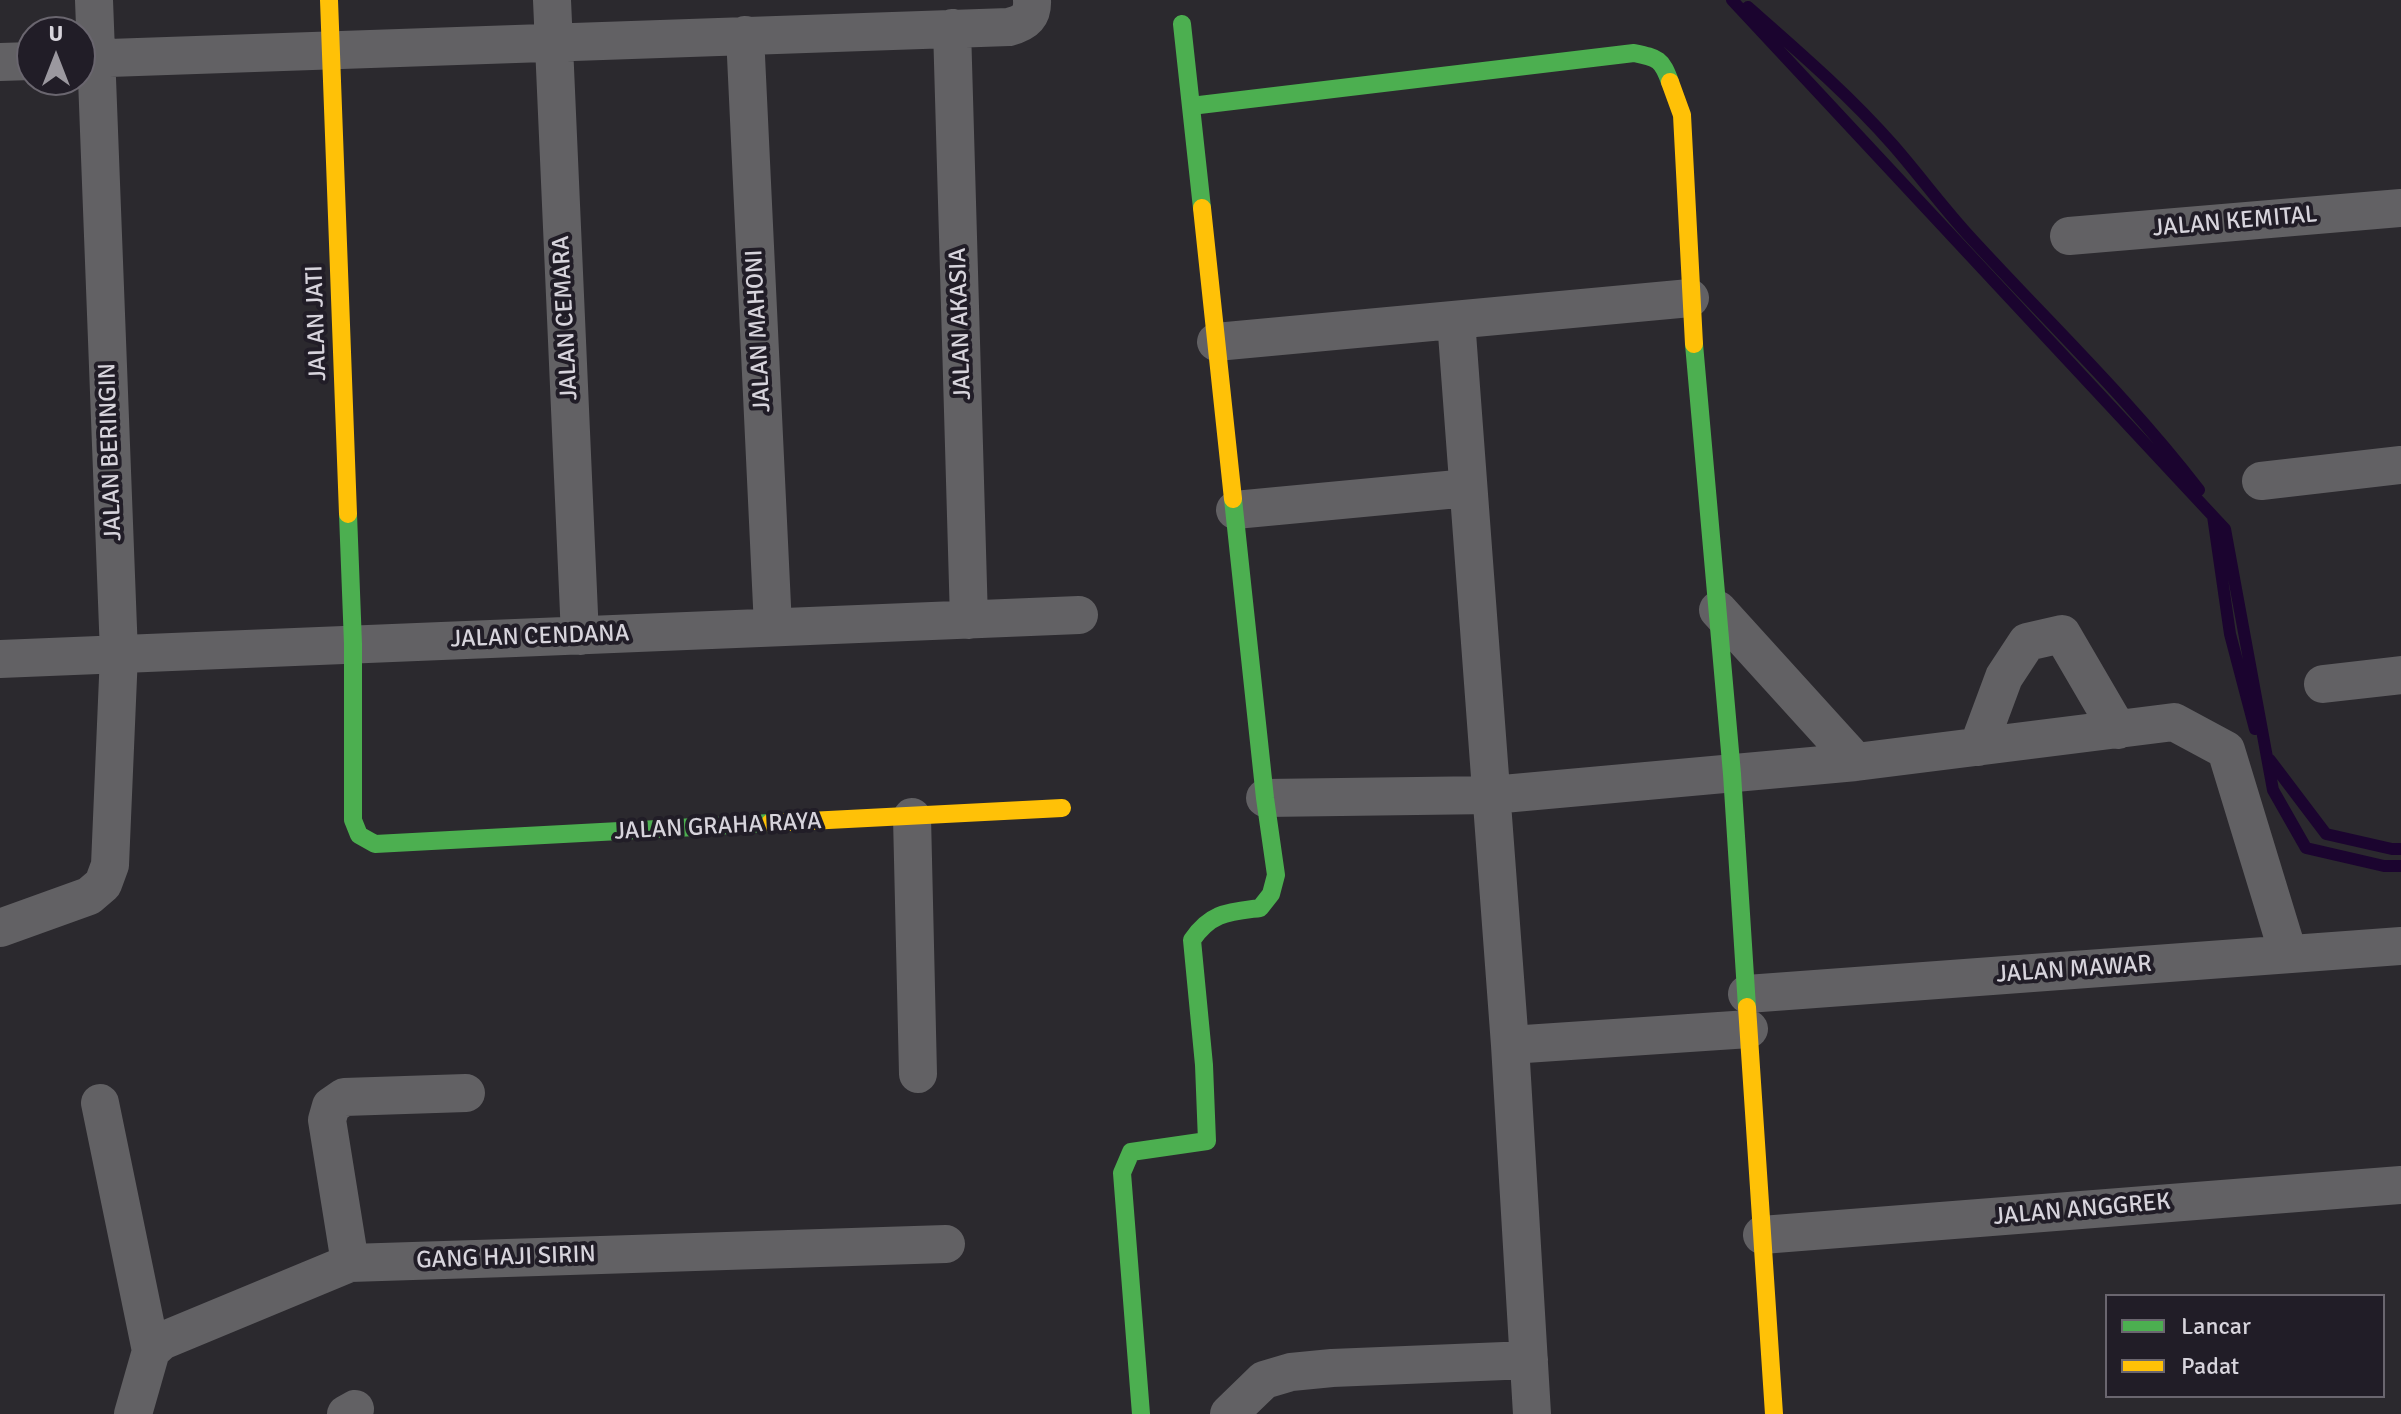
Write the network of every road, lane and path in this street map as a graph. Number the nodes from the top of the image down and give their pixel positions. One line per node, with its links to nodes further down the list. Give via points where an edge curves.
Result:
1 (329, 0): 8 (street, JALAN JATI)
2 (552, 0): 7 (street, JALAN CEMARA)
3 (1032, 0): 5 (street, via 1032,13 1018,25)
4 (1182, 24): 11 (street)
5 (952, 28): 6 (street); 23 (street, JALAN AKASIA)
6 (745, 35): 7 (street); 24 (street, JALAN MAHONI)
7 (554, 42): 8 (street); 25 (street, JALAN CEMARA)
8 (331, 50): 9 (street); 26 (street, JALAN JATI)
9 (96, 59)
10 (90, 96): 27 (street, JALAN BERINGIN)
11 (1191, 106): 14 (street, via 1634,53 1654,57 1664,64 1682,115); 16 (street)
12 (2401, 208): 13 (street, JALAN KEMITAL)
13 (2069, 236)
14 (1690, 298): 15 (street); 21 (street)
15 (1456, 320): 16 (street); 19 (street)
16 (1216, 342): 20 (street)
17 (2401, 465): 18 (street)
18 (2261, 481)
19 (1468, 488): 20 (street); 35 (street)
20 (1235, 510): 36 (street)
21 (1718, 610): 33 (street); 34 (street)
22 (1079, 615): 23 (street, JALAN CENDANA)
23 (969, 620): 24 (street, JALAN CENDANA)
24 (773, 627): 25 (street, JALAN CENDANA)
25 (580, 636): 26 (street, JALAN CENDANA)
26 (353, 644): 27 (street, JALAN CENDANA); 39 (street, JALAN JATI, via 353,820 359,835)
27 (119, 654): 28 (street, JALAN CENDANA); 40 (street, JALAN BERINGIN, via 110,865 103,884 89,896)
28 (0, 659)
29 (2401, 675): 30 (street)
30 (2323, 684)
31 (2118, 730): 32 (street); 32 (street, via 2062,634 2027,642 2004,677); 42 (street, via 2174,722 2226,750)
32 (1978, 747): 33 (street)
33 (1856, 762): 34 (street)
34 (1732, 774): 35 (street); 43 (street)
35 (1492, 795): 36 (street); 44 (street)
36 (1265, 798): 55 (street, via 1276,875 1271,894 1260,908 1217,914 1192,940 1207,1141 1131,1152 1122,1173)
37 (1062, 808): 38 (street, JALAN GRAHA RAYA)
38 (912, 817): 39 (street, JALAN GRAHA RAYA); 45 (street)
39 (375, 844)
40 (0, 928)
41 (2401, 946): 42 (street, JALAN MAWAR)
42 (2288, 953): 43 (street, JALAN MAWAR)
43 (1748, 1012): 44 (street, JALAN MAWAR); 49 (street)
44 (1510, 1045): 53 (street)
45 (918, 1074)
46 (466, 1093): 51 (street, via 344,1097 331,1106 327,1120)
47 (100, 1103): 52 (street)
48 (2401, 1185): 49 (street, JALAN ANGGREK)
49 (1762, 1235): 58 (street)
50 (946, 1244): 51 (street, GANG HAJI SIRIN)
51 (350, 1263): 52 (street, GANG HAJI SIRIN, via 162,1341)
52 (151, 1351): 54 (street)
53 (1529, 1360): 56 (street, via 1291,1372 1264,1380); 57 (street)
54 (133, 1414)
55 (1141, 1414)
56 (1229, 1414)
57 (1532, 1414)
58 (1774, 1414)

